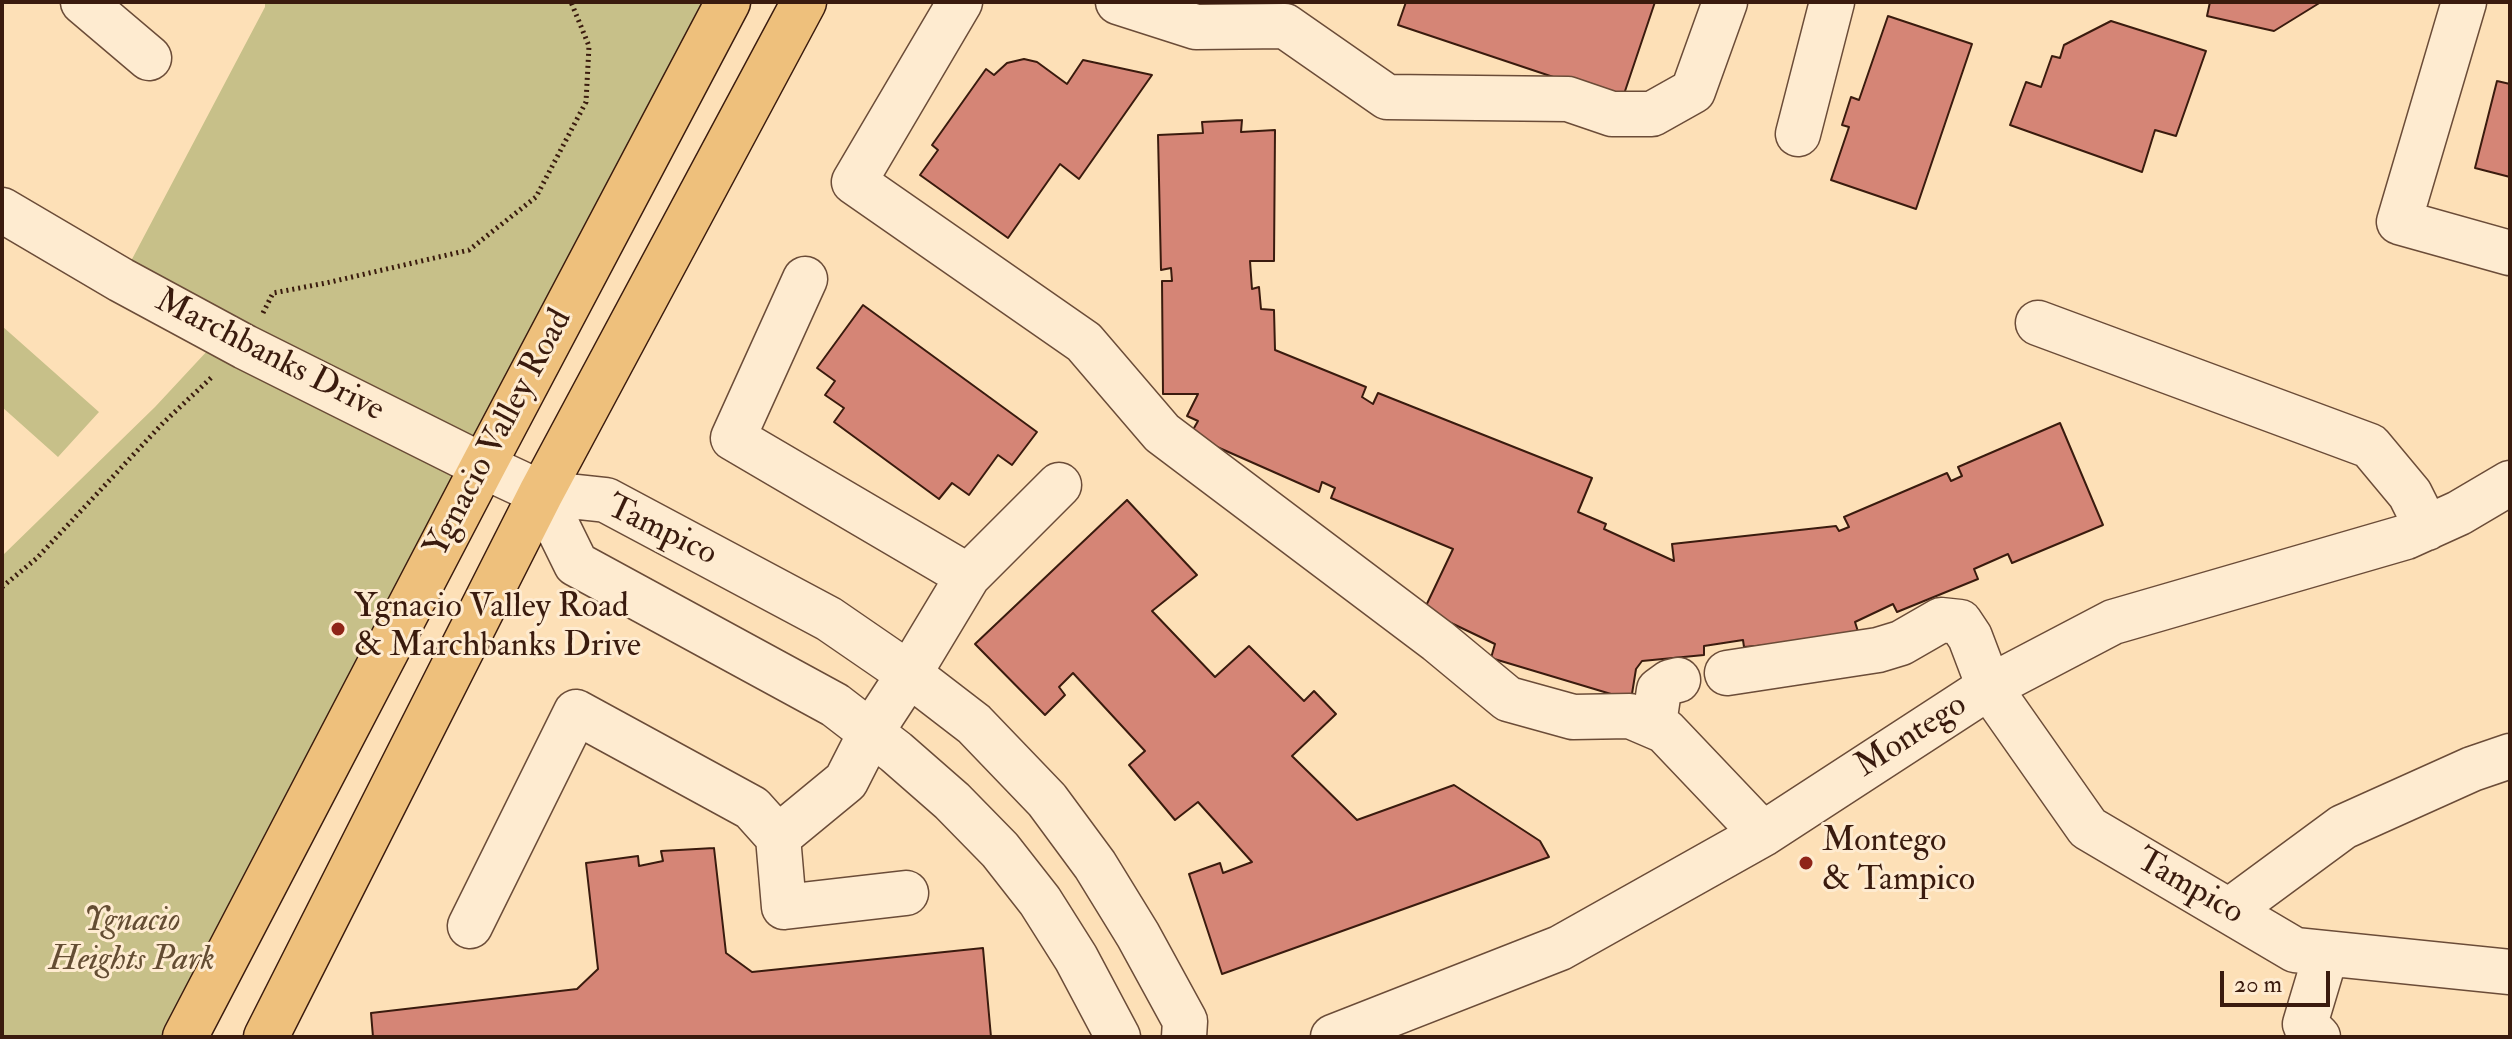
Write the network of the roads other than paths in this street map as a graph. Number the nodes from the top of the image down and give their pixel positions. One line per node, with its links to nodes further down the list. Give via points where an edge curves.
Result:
1 (83, 2): 10 (street)
2 (728, 2): 16 (highway, Ygnacio Valley Road)
3 (804, 2): 19 (highway, Ygnacio Valley Road)
4 (960, 2): 26 (street, via 854,182 1084,342 1162,433 1508,699 1573,717 1630,716)
5 (1118, 2): 9 (street, via 1196,27)
6 (1725, 2): 9 (street, via 1693,91 1652,114 1612,114 1568,99 1387,97)
7 (1832, 2): 11 (street)
8 (2464, 2): 13 (street, via 2399,222)
9 (1292, 14)
10 (149, 58)
11 (1798, 134)
12 (2, 210): 16 (street, Marchbanks Drive, via 245,347)
13 (2510, 253)
14 (805, 279): 21 (street, via 733,438)
15 (2038, 323): 20 (street, via 2370,446 2410,494)
16 (483, 466): 19 (street, Marchbanks Drive); 36 (highway, Ygnacio Valley Road)
17 (2510, 483): 20 (street, Montego)
18 (1059, 485): 21 (street)
19 (541, 493): 23 (street, Tampico, via 606,500 829,619); 27 (street, Tampico, via 576,564 835,705); 37 (highway, Ygnacio Valley Road)
20 (2427, 528): 25 (street, Montego, via 2113,622)
21 (968, 576): 23 (street)
22 (1727, 673): 25 (street, Tampico, via 1878,650 1941,620 1960,622)
23 (909, 674): 27 (street); 39 (street, Tampico, via 974,724 1047,800 1138,935 1185,1021)
24 (1678, 680): 26 (street, via 1659,690)
25 (1989, 687): 29 (street, Montego); 32 (street, Tampico, via 2088,828)
26 (1656, 727): 29 (street)
27 (871, 732): 30 (street, via 846,781); 38 (street, Tampico, via 1000,850 1076,958)
28 (2510, 756): 32 (street, via 2343,827)
29 (1763, 834): 40 (street, Montego, via 1560,948)
30 (778, 837): 31 (street, via 784,907); 33 (street, via 752,808 576,712)
31 (906, 893)
32 (2229, 911): 34 (street, Tampico, via 2295,950)
33 (470, 926)
34 (2326, 954): 35 (street, Tampico); 41 (street, via 2305,1024)
35 (2510, 972)
36 (185, 1037)
37 (266, 1037)
38 (1118, 1037)
39 (1184, 1037)
40 (1333, 1037)
41 (2318, 1037)

